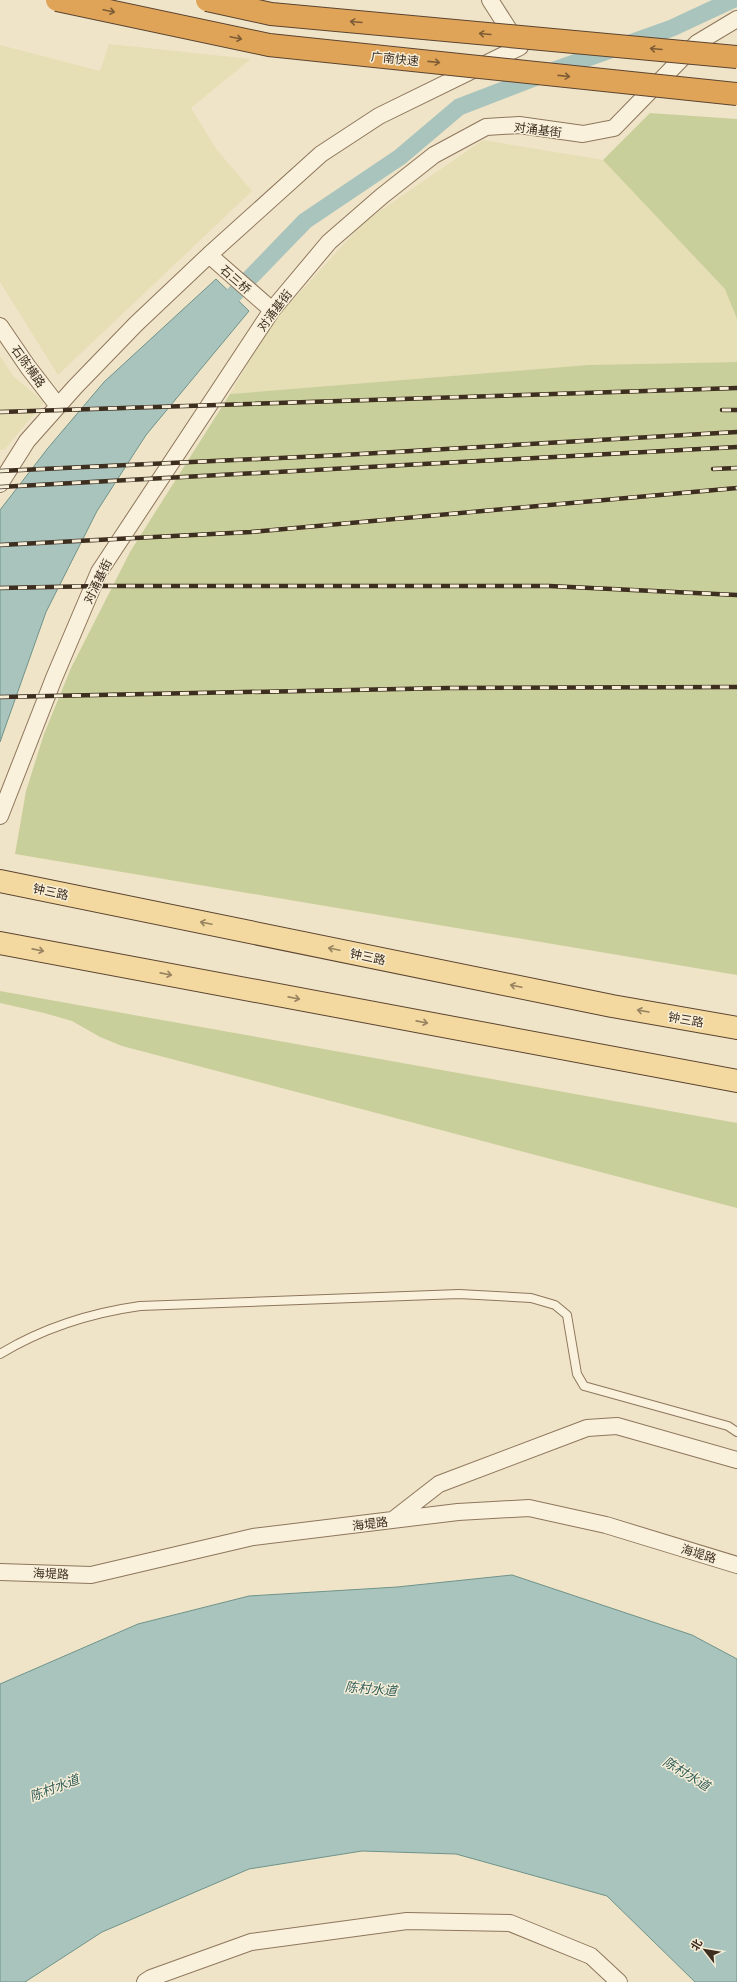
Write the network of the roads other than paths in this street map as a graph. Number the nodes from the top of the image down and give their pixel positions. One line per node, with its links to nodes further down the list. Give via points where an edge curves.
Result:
1 (57, 0): 6 (highway, 广南快速, one-way to 6, bridge, via 269,45)
2 (207, 0): 5 (highway, one-way to 2, bridge, via 271,14)
3 (490, 0): 7 (street, via 520,47 379,116 321,154)
4 (737, 19): 8 (street, 对涌基街, via 697,43 614,128 583,134 519,125 486,127 434,155 330,242)
5 (737, 57)
6 (737, 94)
7 (209, 255): 8 (street, 石三桥); 10 (street, via 136,324)
8 (268, 306): 12 (street, 对涌基街, via 99,572)
9 (0, 326): 10 (street, 石陈横路)
10 (58, 406): 11 (street, via 27,441)
11 (0, 484)
12 (0, 816)
13 (0, 881): 15 (main road, 钟三路, one-way to 13, via 612,1006)
14 (0, 943): 16 (main road, one-way to 16)
15 (737, 1028)
16 (737, 1081)
17 (0, 1354): 18 (lane, via 34,1336 81,1317 140,1306 459,1294 531,1298 555,1306 567,1315 577,1374 584,1386 728,1426)
18 (737, 1432)
19 (736, 1456): 20 (street, via 617,1426 587,1428 439,1484)
20 (393, 1520): 21 (street, 海堤路, via 458,1512 529,1508 606,1525); 22 (street, 海堤路, via 253,1537 91,1575)
21 (737, 1565)
22 (0, 1572)
23 (145, 1982): 24 (street, via 251,1942 407,1921 510,1923 591,1956)
24 (620, 1982)

